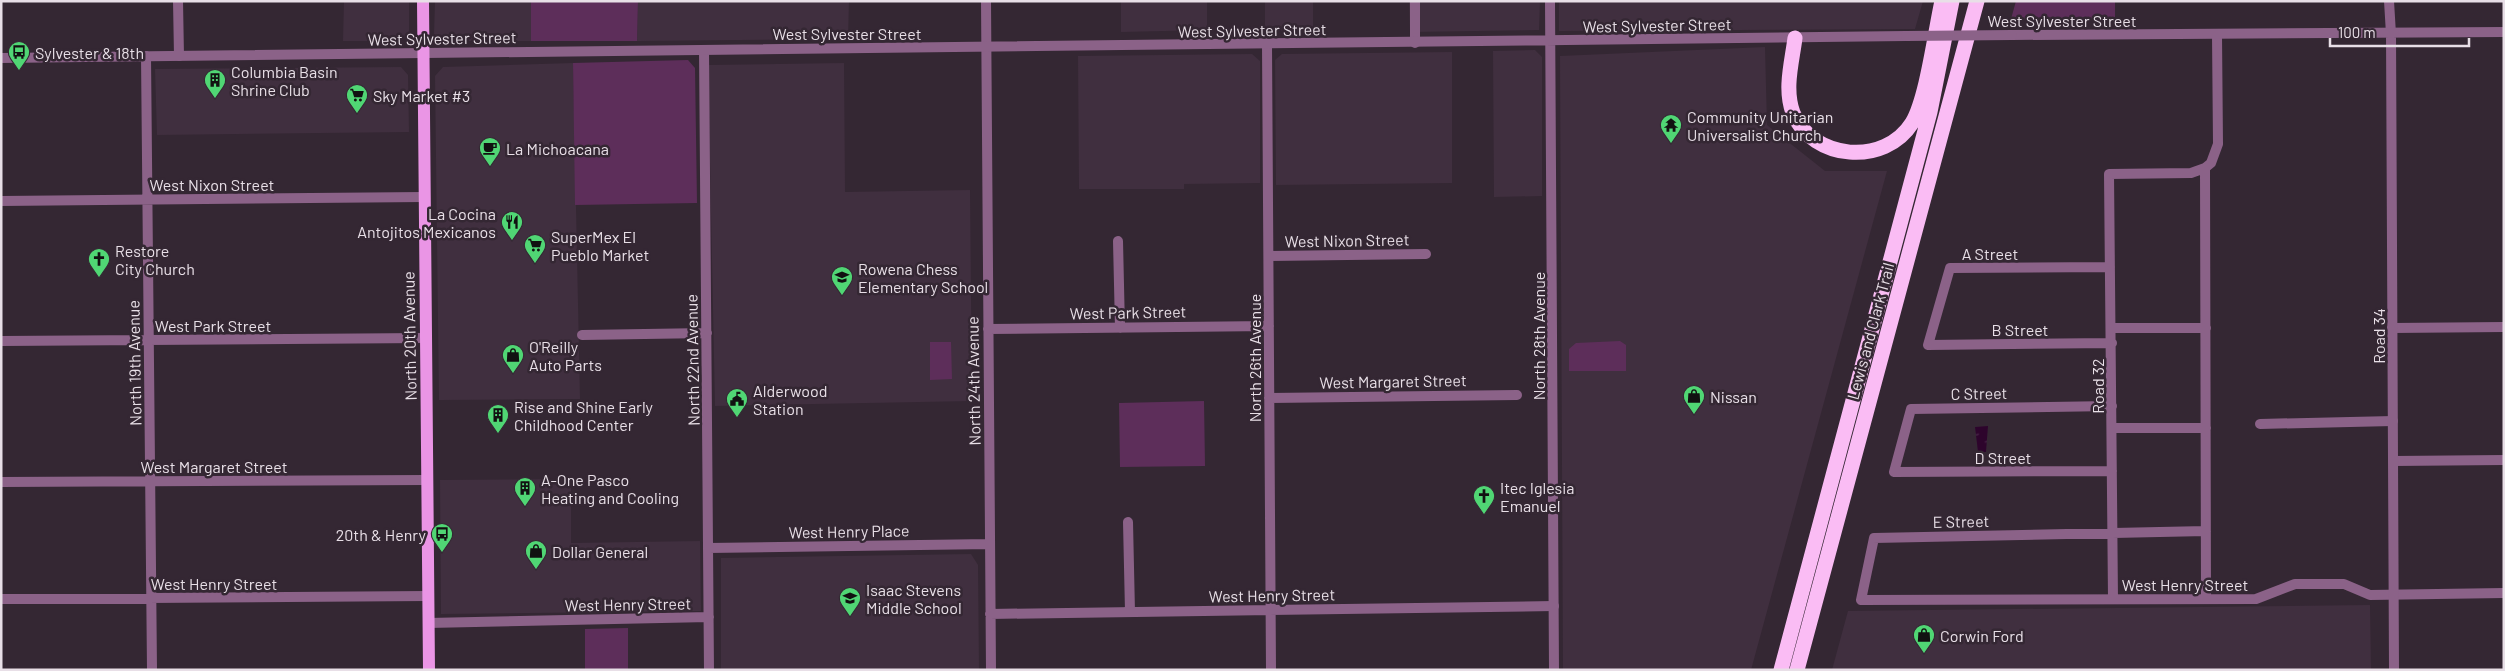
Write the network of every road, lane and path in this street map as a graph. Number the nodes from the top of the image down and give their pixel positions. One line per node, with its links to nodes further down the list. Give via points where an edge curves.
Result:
1 (178, 1): 21 (street)
2 (423, 1): 19 (main road, North 20th Avenue)
3 (986, 1): 17 (street, North 24th Avenue)
4 (1415, 1): 15 (street)
5 (1550, 1): 14 (street, North 28th Avenue)
6 (1942, 1): 13 (highway, via 1912,123 1891,143 1868,152 1853,153 1830,148 1801,126 1794,113 1789,90)
7 (1952, 1): 84 (highway, Lewis and Clark Trail, via 1930,112)
8 (1977, 1): 85 (highway, Lewis and Clark Trail)
9 (2389, 1): 11 (street, Road 34)
10 (2504, 32): 11 (street, West Sylvester Street)
11 (2391, 34): 12 (street, West Sylvester Street); 36 (street, Road 34)
12 (2217, 36): 13 (street, West Sylvester Street, bridge); 23 (street, via 2218,144 2214,158)
13 (1795, 38): 14 (street, West Sylvester Street)
14 (1550, 41): 15 (street, West Sylvester Street); 72 (street, North 28th Avenue)
15 (1415, 43): 16 (street, West Sylvester Street)
16 (1267, 45): 17 (street, West Sylvester Street); 29 (street, North 26th Avenue)
17 (985, 47): 18 (street, West Sylvester Street); 37 (street, North 24th Avenue)
18 (704, 50): 19 (street, West Sylvester Street); 38 (street, North 22nd Avenue)
19 (422, 54): 21 (street, West Sylvester Street); 24 (main road, North 20th Avenue)
20 (146, 56): 21 (street, West Sylvester Street); 22 (street, West Sylvester Street); 25 (street, North 19th Avenue)
21 (179, 56)
22 (1, 58)
23 (2205, 168): 30 (street, Road 32, via 2191,173 2109,174); 35 (street)
24 (424, 197): 25 (street, West Nixon Street); 40 (main road, North 20th Avenue)
25 (148, 199): 26 (street, West Nixon Street); 41 (street, North 19th Avenue)
26 (1, 201)
27 (1118, 241): 33 (street)
28 (1426, 254): 29 (street, West Nixon Street)
29 (1269, 256): 31 (street, North 26th Avenue)
30 (2110, 267): 34 (street, Road 32); 44 (street, A Street, via 1950,268)
31 (1269, 326): 33 (street, West Park Street); 46 (street, North 26th Avenue)
32 (2504, 327): 36 (street)
33 (1120, 328): 37 (street, West Park Street)
34 (2112, 328): 35 (street); 43 (street, Road 32)
35 (2206, 328): 51 (street)
36 (2392, 328): 48 (street, Road 34)
37 (988, 329): 62 (street, North 24th Avenue)
38 (706, 333): 39 (street); 63 (street, North 22nd Avenue)
39 (582, 336)
40 (425, 338): 41 (street, West Park Street); 56 (main road, North 20th Avenue)
41 (149, 340): 42 (street, West Park Street); 58 (street, North 19th Avenue)
42 (1, 341)
43 (2112, 343): 44 (street, B Street); 47 (street, Road 32)
44 (1928, 345)
45 (1517, 395): 46 (street, West Margaret Street)
46 (1270, 398): 73 (street, North 26th Avenue)
47 (2112, 406): 50 (street, Road 32); 55 (street, C Street, via 1911,409)
48 (2393, 421): 49 (street); 53 (street, Road 34)
49 (2260, 424)
50 (2112, 428): 51 (street); 54 (street, Road 32)
51 (2206, 428): 60 (street)
52 (2504, 460): 53 (street)
53 (2393, 461): 65 (street, Road 34)
54 (2112, 471): 55 (street, D Street); 61 (street, Road 32)
55 (1894, 472)
56 (427, 480): 58 (street, West Margaret Street); 66 (main road, North 20th Avenue)
57 (1, 482): 58 (street, West Margaret Street)
58 (150, 482): 67 (street, North 19th Avenue)
59 (1128, 522): 74 (street)
60 (2206, 531): 61 (street); 70 (street)
61 (2112, 533): 68 (street, Road 32); 71 (street, E Street, via 1874,538)
62 (990, 544): 63 (street, West Henry Place); 75 (street, North 24th Avenue)
63 (708, 548): 76 (street, North 22nd Avenue)
64 (2504, 593): 65 (street, West Henry Street)
65 (2394, 594): 70 (street, West Henry Street, via 2366,595 2339,584 2295,584 2261,598); 86 (street, Road 34)
66 (428, 596): 67 (street, West Henry Street); 77 (main road, North 20th Avenue)
67 (152, 598): 69 (street, West Henry Street); 78 (street, North 19th Avenue)
68 (2113, 598): 70 (street, West Henry Street); 71 (street, West Henry Street)
69 (1, 599)
70 (2206, 599)
71 (1861, 600)
72 (1554, 606): 73 (street, West Henry Street); 83 (street, North 28th Avenue)
73 (1271, 610): 74 (street, West Henry Street); 82 (street, North 26th Avenue)
74 (1130, 612): 75 (street, West Henry Street)
75 (990, 614): 81 (street, North 24th Avenue)
76 (709, 618): 77 (street, West Henry Street); 80 (street, North 22nd Avenue)
77 (428, 623): 79 (main road, North 20th Avenue)
78 (152, 670)
79 (429, 670)
80 (710, 670)
81 (991, 670)
82 (1271, 670)
83 (1554, 670)
84 (1781, 670)
85 (1797, 670)
86 (2394, 670)

